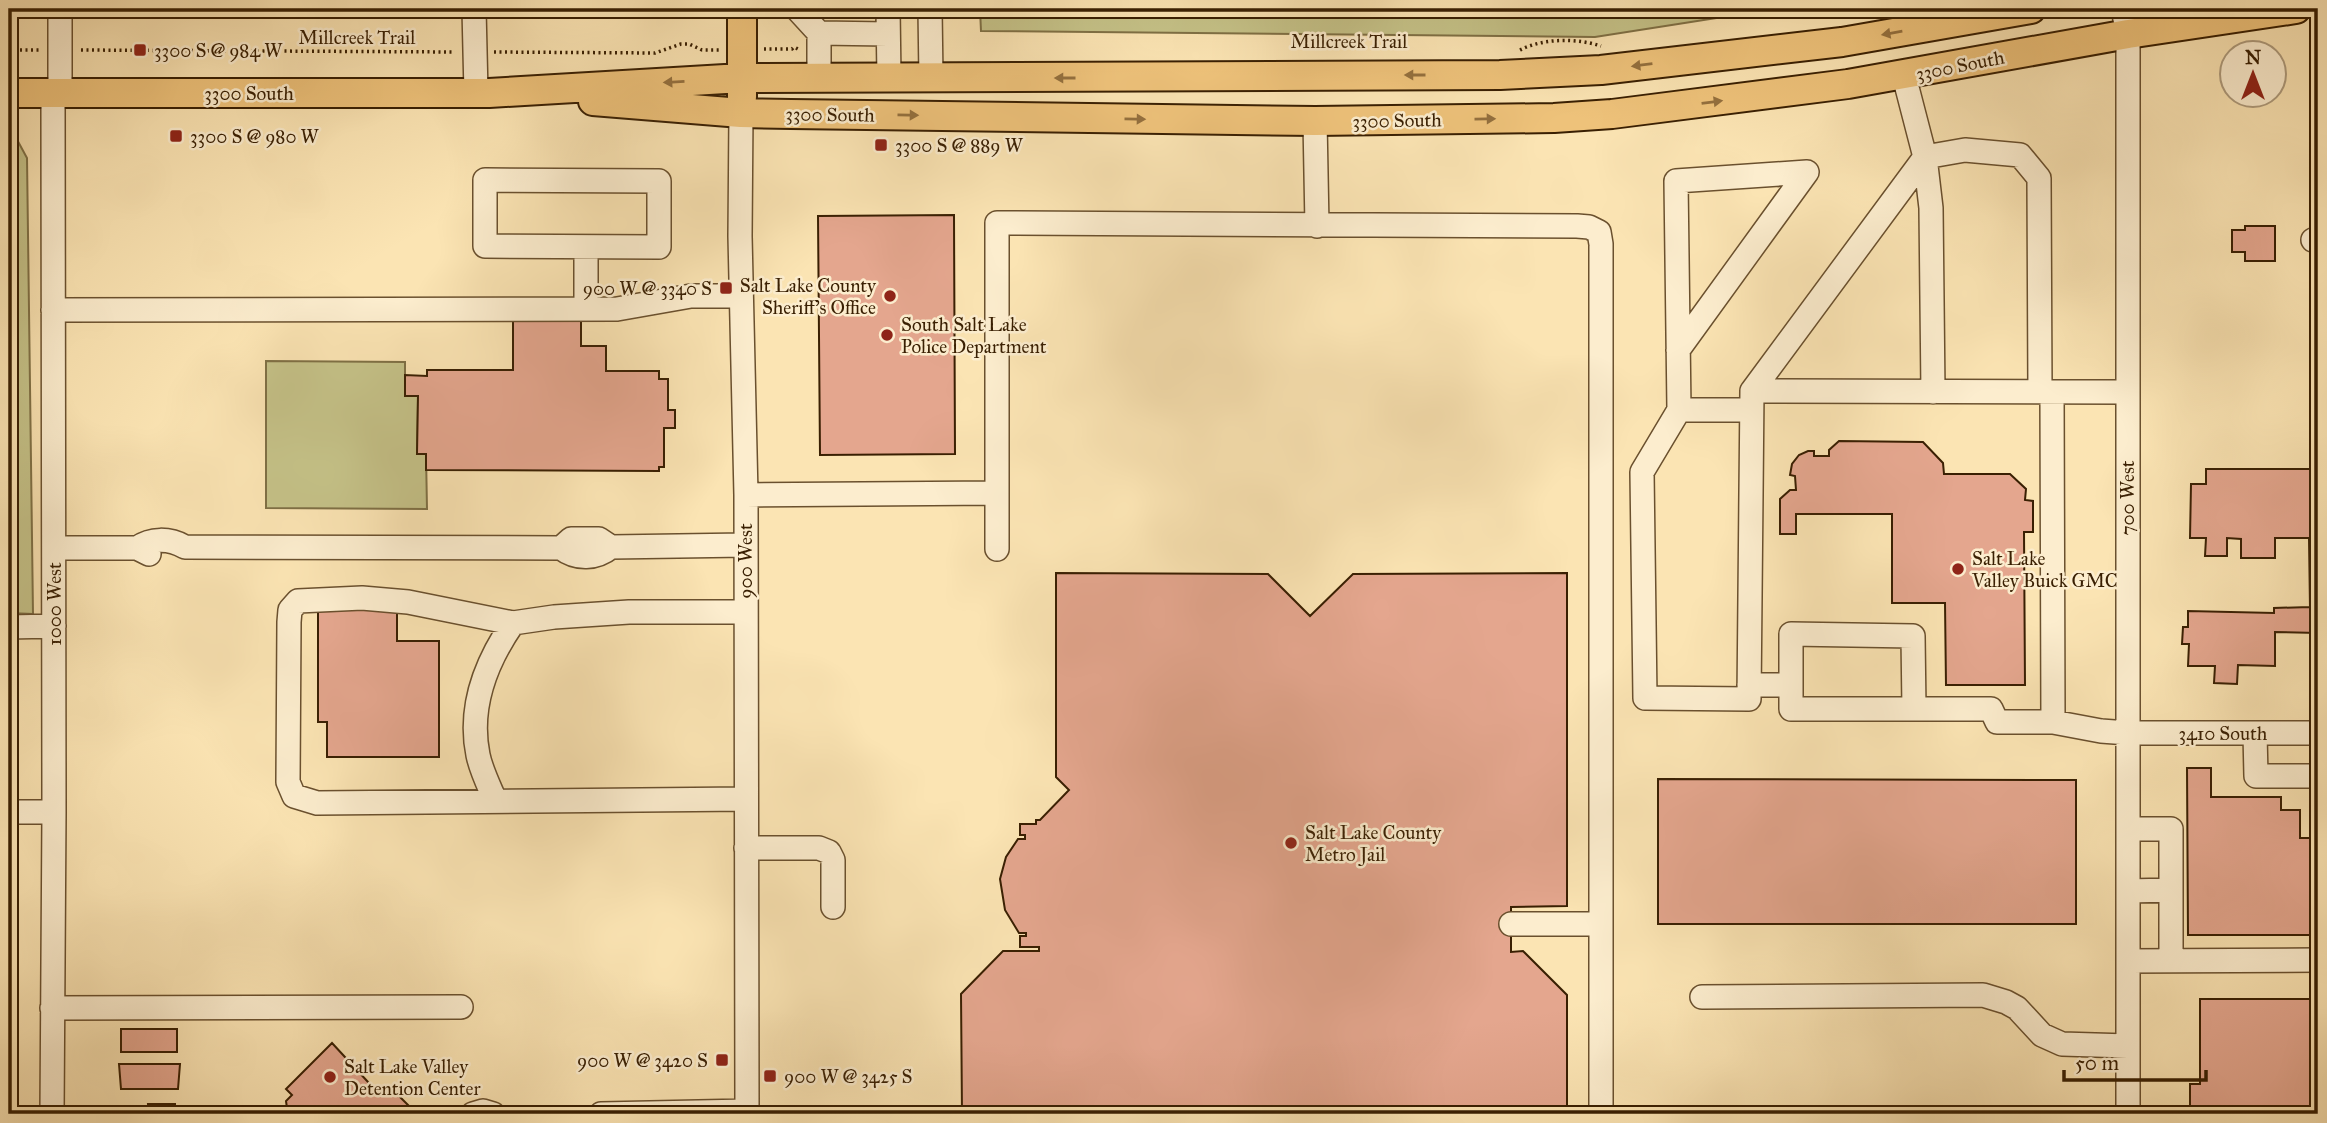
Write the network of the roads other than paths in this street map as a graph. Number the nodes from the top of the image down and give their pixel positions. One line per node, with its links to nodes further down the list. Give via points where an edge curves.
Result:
1 (60, 9): 17 (street, 1000 West)
2 (474, 9): 18 (street, via 475,52)
3 (742, 9): 13 (main road, 900 West)
4 (797, 9): 11 (street)
5 (888, 9): 10 (street)
6 (930, 9): 15 (street)
7 (2031, 9): 15 (main road, 3300 South, one-way to 15, via 1842,42 1601,70 1500,75)
8 (2296, 9): 9 (main road, 3300 South)
9 (2125, 21): 12 (main road, 3300 South); 30 (street, 700 West)
10 (888, 34): 11 (street); 14 (street)
11 (819, 55): 13 (main road, 3300 South); 14 (main road, 3300 South)
12 (1905, 75): 20 (main road, 3300 South, one-way to 12, via 1612,114); 21 (street)
13 (742, 78): 18 (main road, 3300 South, one-way to 18); 19 (main road, 900 West)
14 (890, 78): 15 (main road, 3300 South)
15 (931, 78)
16 (9, 93): 17 (main road, 3300 South)
17 (57, 93): 18 (main road, 3300 South); 26 (street, 1000 West)
18 (483, 93): 19 (main road, 3300 South)
19 (741, 113): 20 (main road, 3300 South, one-way to 20); 24 (street, 900 West)
20 (1315, 121): 22 (street)
21 (1925, 157): 28 (street, via 1931,208); 29 (street, via 1965,150 2020,155 2039,178); 31 (street)
22 (1317, 226): 33 (street, via 997,223); 60 (street, via 1577,226 1599,232)
23 (586, 247): 23 (street, via 659,247 659,181 485,180 485,246); 25 (street)
24 (741, 296): 25 (street, via 691,296 617,309); 34 (street, 900 West)
25 (586, 308): 26 (street)
26 (53, 310): 36 (street, 1000 West)
27 (1678, 350): 27 (street, via 1676,181 1807,172 1750,250); 32 (street)
28 (1933, 392): 29 (street); 31 (street)
29 (2046, 392): 30 (street); 45 (street)
30 (2128, 392): 46 (street, 700 West)
31 (1751, 401): 32 (street); 42 (street)
32 (1679, 410): 42 (street, via 1642,472 1645,698 1749,699)
33 (997, 493): 34 (street); 37 (street)
34 (746, 495): 35 (street, 900 West)
35 (745, 545): 36 (street, via 611,547 601,555 571,555 561,548 185,547 174,541 147,541 136,548); 38 (street, 900 West)
36 (54, 548): 40 (street, 1000 West)
37 (997, 549)
38 (746, 612): 39 (street, via 554,617); 50 (street, 900 West)
39 (513, 623): 51 (street, via 490,662 476,703 478,757); 51 (street, via 408,602 362,598 298,601 290,610 288,782 293,796 317,803)
40 (54, 626): 41 (street); 53 (street, 1000 West)
41 (9, 627)
42 (1749, 685): 43 (street)
43 (1791, 685): 44 (street, via 1791,709); 44 (street, via 1791,634 1913,636)
44 (1914, 709): 45 (street, 3410 South, via 1991,709 1997,722)
45 (2053, 722): 46 (street, 3410 South)
46 (2127, 733): 48 (street, 3410 South); 54 (street, 700 West)
47 (2318, 733): 48 (street, 3410 South)
48 (2255, 734): 49 (street, via 2256,776)
49 (2318, 776)
50 (746, 799): 51 (street); 55 (street, 900 West)
51 (495, 800)
52 (9, 812): 53 (street)
53 (54, 812): 65 (street, 1000 West)
54 (2127, 829): 56 (street, via 2171,829); 57 (street, 700 West)
55 (746, 848): 58 (street, via 819,848 829,852); 68 (street, 900 West)
56 (2171, 890): 57 (street); 63 (street)
57 (2128, 891): 62 (street, 700 West)
58 (833, 906)
59 (1511, 924): 60 (street)
60 (1601, 924): 73 (street)
61 (2318, 960): 63 (street)
62 (2128, 961): 63 (street); 67 (street, 700 West)
63 (2171, 961)
64 (1702, 997): 67 (street, via 1983,995 2006,1002 2042,1035 2063,1044)
65 (52, 1007): 66 (street); 69 (street, 1000 West)
66 (461, 1007)
67 (2128, 1046): 74 (street, 700 West)
68 (747, 1113): 72 (street)
69 (52, 1114)
70 (473, 1114): 71 (street)
71 (494, 1114)
72 (601, 1114)
73 (1601, 1114)
74 (2128, 1114)

